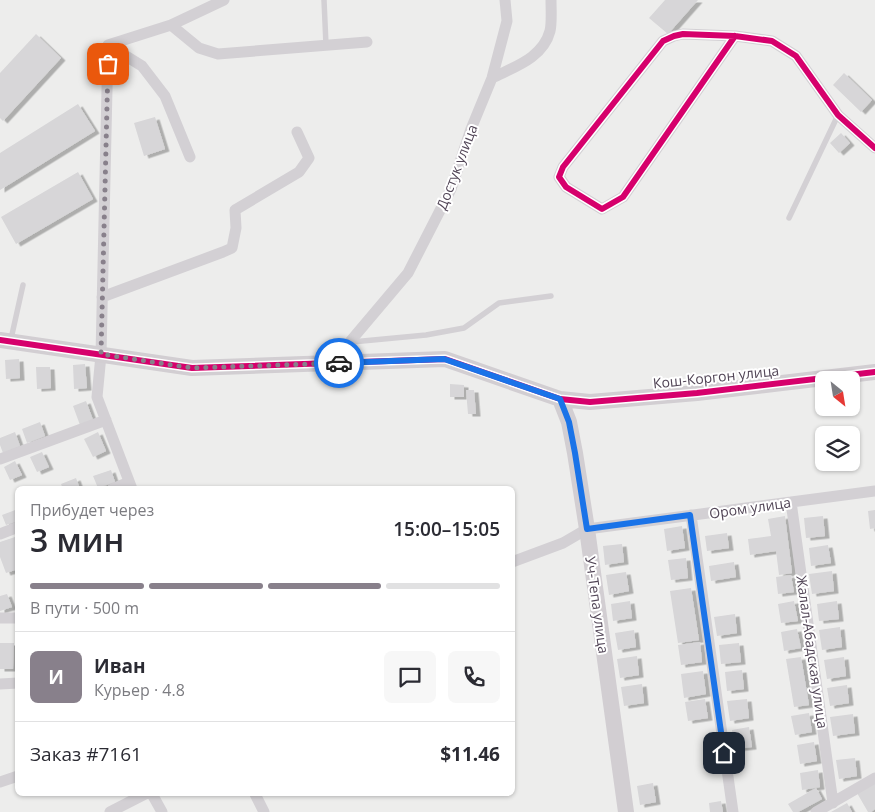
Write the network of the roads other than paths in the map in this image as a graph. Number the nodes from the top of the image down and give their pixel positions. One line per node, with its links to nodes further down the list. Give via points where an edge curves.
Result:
1 (224, 0): 5 (street)
2 (324, 0): 9 (lane)
3 (505, 0): 10 (street, Достук улица, via 507,21)
4 (551, 0): 10 (street, via 550,30 541,50)
5 (171, 25): 8 (street); 9 (street, via 199,48 218,54)
6 (735, 36): 6 (street, via 624,197 602,209 566,188 559,177 563,167 663,41 683,34); 11 (street, via 772,41 796,56)
7 (367, 42): 9 (street)
8 (108, 45): 14 (street, via 142,66 165,96); 17 (street)
9 (326, 45)
10 (492, 78): 20 (street, Достук улица, via 452,189 408,273)
11 (838, 115): 13 (street); 15 (lane)
12 (297, 132): 17 (street, via 309,158 299,172 235,210 232,248)
13 (875, 148)
14 (190, 158)
15 (789, 218)
16 (23, 285): 19 (lane)
17 (102, 296): 21 (street)
18 (551, 296): 20 (lane, via 499,303 464,328)
19 (6, 340): 21 (street, Кош-Коргон улица)
20 (350, 342): 22 (street, Достук улица)
21 (101, 354): 22 (street, Кош-Коргон улица, via 192,368); 25 (street, via 97,397)
22 (332, 363): 24 (street, Кош-Коргон улица, via 444,359)
23 (875, 372): 24 (street, Кош-Коргон улица, via 687,394 590,402)
24 (560, 399): 32 (street, Уч-Тепа улица, via 569,422)
25 (106, 420): 26 (street); 27 (street)
26 (0, 459)
27 (130, 485)
28 (875, 491): 29 (street, Ором улица)
29 (791, 502): 30 (street, Ором улица); 45 (street, Жалал-Абадская улица)
30 (690, 515): 32 (street, Ором улица); 50 (street)
31 (15, 528): 33 (street)
32 (587, 529): 34 (street, Ором улица, via 563,543); 49 (street, Уч-Тепа улица)
33 (0, 534)
34 (515, 561)
35 (0, 618): 36 (street)
36 (15, 618)
37 (15, 683): 38 (street)
38 (0, 684)
39 (15, 777): 41 (street)
40 (875, 778): 45 (street)
41 (0, 782)
42 (140, 796): 46 (street)
43 (153, 796): 47 (street)
44 (256, 796): 48 (street)
45 (833, 803): 51 (street)
46 (110, 812)
47 (162, 812)
48 (264, 812)
49 (626, 812)
50 (733, 812)
51 (816, 812)

